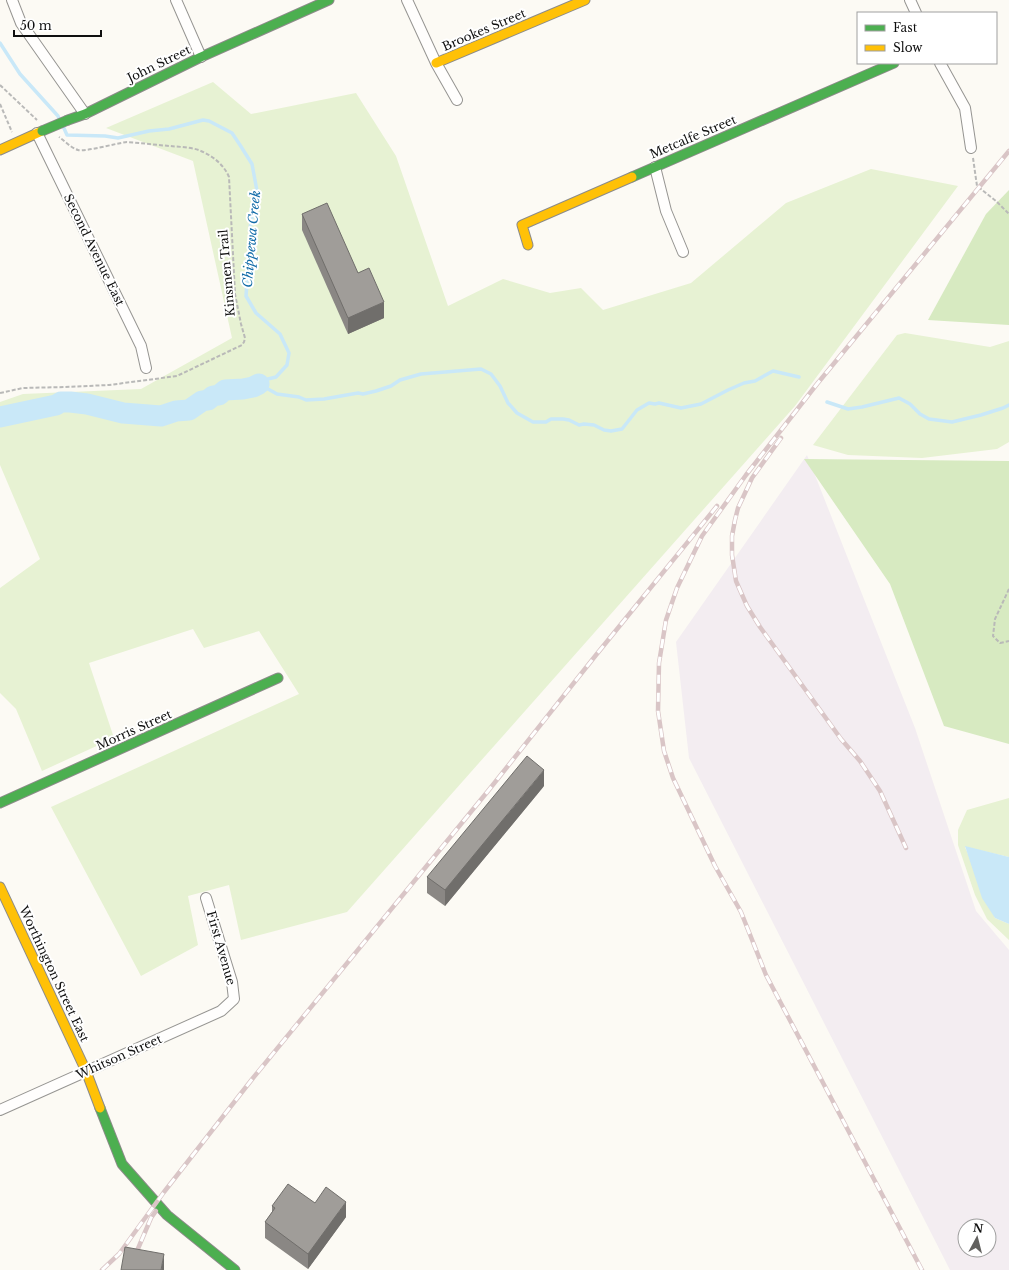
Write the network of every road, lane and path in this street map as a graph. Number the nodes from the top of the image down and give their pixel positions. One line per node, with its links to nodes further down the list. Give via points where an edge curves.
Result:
1 (12, 0): 15 (street, via 21,23)
2 (176, 0): 8 (street)
3 (329, 0): 8 (street, John Street)
4 (407, 0): 9 (street)
5 (585, 0): 9 (street, Brookes Street)
6 (910, 0): 7 (street)
7 (916, 12)
8 (201, 57): 15 (street, John Street)
9 (436, 64): 13 (street)
10 (892, 64): 22 (street, Metcalfe Street)
11 (941, 64): 20 (street, via 965,108)
12 (0, 85): 16 (path)
13 (457, 100)
14 (0, 104): 19 (path)
15 (85, 114): 17 (street, John Street, bridge)
16 (37, 120)
17 (40, 132): 19 (street, John Street); 26 (street, Second Avenue East, via 141,346)
18 (64, 140): 27 (path, Kinsmen Trail, via 82,150 127,142 182,147 200,150 221,164 229,178 235,294 244,342 231,352 176,376 108,385 22,388)
19 (16, 143): 21 (street, John Street)
20 (971, 148): 23 (path, via 977,186)
21 (0, 150)
22 (655, 167): 24 (street, Metcalfe Street, via 522,225); 25 (street, via 666,211)
23 (1009, 214)
24 (528, 246)
25 (683, 252)
26 (146, 368)
27 (0, 393)
28 (1009, 588): 29 (path, via 995,619 993,636 1000,643)
29 (1009, 641)
30 (278, 678): 31 (street, Morris Street)
31 (0, 804)
32 (0, 887): 35 (street, Worthington Street East)
33 (206, 898): 34 (street, First Avenue, via 232,982)
34 (234, 999): 35 (street, Whitson Street, via 221,1011)
35 (86, 1072): 36 (street, Whitson Street); 37 (street, Worthington Street East, via 122,1164 167,1215)
36 (0, 1110)
37 (235, 1270)

